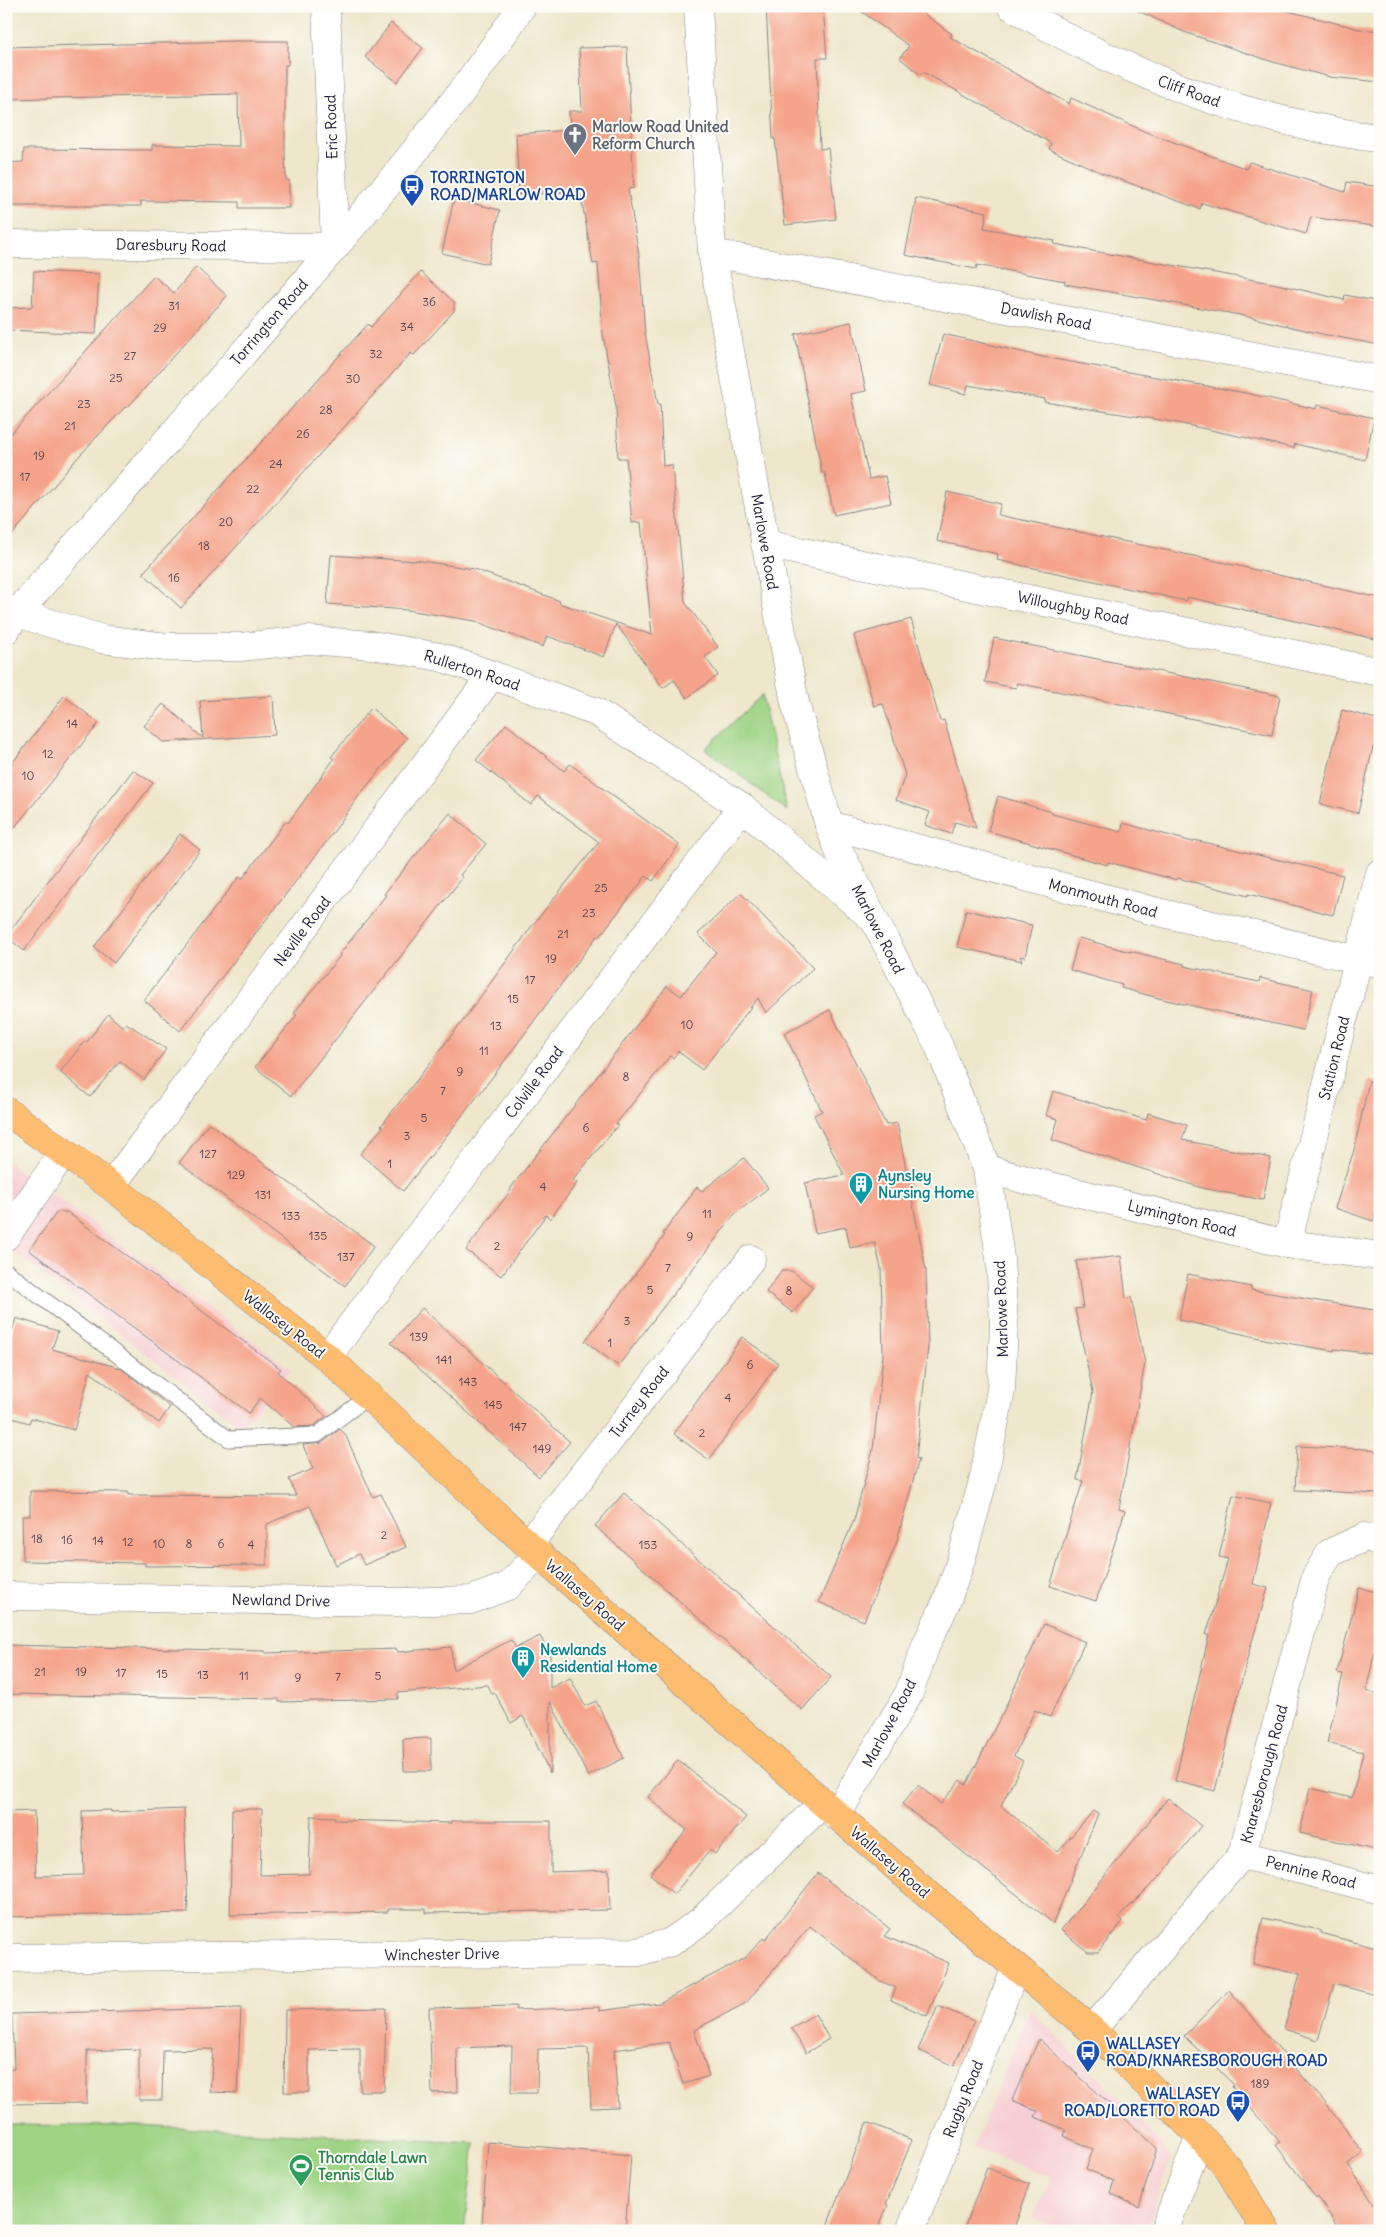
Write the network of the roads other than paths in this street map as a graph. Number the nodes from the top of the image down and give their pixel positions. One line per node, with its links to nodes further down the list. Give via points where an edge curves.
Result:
1 (326, 6): 7 (street, Eric Road)
2 (522, 6): 7 (street, Torrington Road, via 442,117)
3 (698, 6): 8 (street, Marlowe Road)
4 (1011, 6): 5 (street, Cliff Road, via 1100,56 1183,90 1270,118 1360,137)
5 (1380, 138)
6 (6, 244): 7 (street, Daresbury Road)
7 (335, 247): 11 (street, Torrington Road)
8 (712, 253): 9 (street, Dawlish Road); 10 (street, Marlowe Road)
9 (1380, 380)
10 (765, 544): 12 (street, Willoughby Road); 15 (street, Marlowe Road, via 795,703)
11 (10, 617): 13 (street, Rullerton Road, via 102,639 167,647 240,647 308,640 372,645 440,657)
12 (1380, 672)
13 (492, 675): 14 (street, Rullerton Road, via 596,712); 22 (street, Neville Road)
14 (742, 807): 17 (street, Rullerton Road); 28 (street, Colville Road)
15 (829, 825): 17 (street, Marlowe Road); 18 (street, Monmouth Road, via 1150,910)
16 (1380, 873): 18 (street, Station Road)
17 (871, 917): 21 (street, Marlowe Road, via 939,1046)
18 (1369, 961): 24 (street, Station Road)
19 (6, 1111): 20 (main road, Wallasey Road)
20 (63, 1153): 22 (main road, Wallasey Road); 23 (street)
21 (987, 1168): 24 (street, Lymington Road); 33 (street, Marlowe Road, via 1000,1258 1004,1324 1001,1390 984,1481 946,1603 926,1645 909,1693)
22 (111, 1186): 28 (main road, Wallasey Road)
23 (6, 1236)
24 (1287, 1244): 25 (street, Lymington Road)
25 (1380, 1256)
26 (751, 1259): 31 (street, Turney Road)
27 (6, 1271): 29 (lane, via 229,1439 317,1435)
28 (327, 1357): 29 (main road, Wallasey Road)
29 (369, 1396): 31 (main road, Wallasey Road)
30 (1380, 1542): 34 (street, Knaresborough Road, via 1365,1537 1330,1553 1316,1576)
31 (533, 1550): 32 (street, Newland Drive, via 508,1586 471,1600 397,1602); 33 (main road, Wallasey Road)
32 (6, 1596)
33 (829, 1810): 36 (street, Winchester Drive, via 701,1920 670,1942 638,1952); 37 (main road, Wallasey Road)
34 (1242, 1855): 35 (street, Pennine Road); 38 (street, Knaresborough Road)
35 (1380, 1890)
36 (6, 1958)
37 (1016, 1968): 38 (main road, Wallasey Road); 40 (street, Rugby Road)
38 (1092, 2030): 39 (main road, Wallasey Road)
39 (1200, 2136): 41 (street); 42 (main road, Wallasey Road, via 1228,2168)
40 (910, 2231)
41 (1164, 2231)
42 (1266, 2231)

